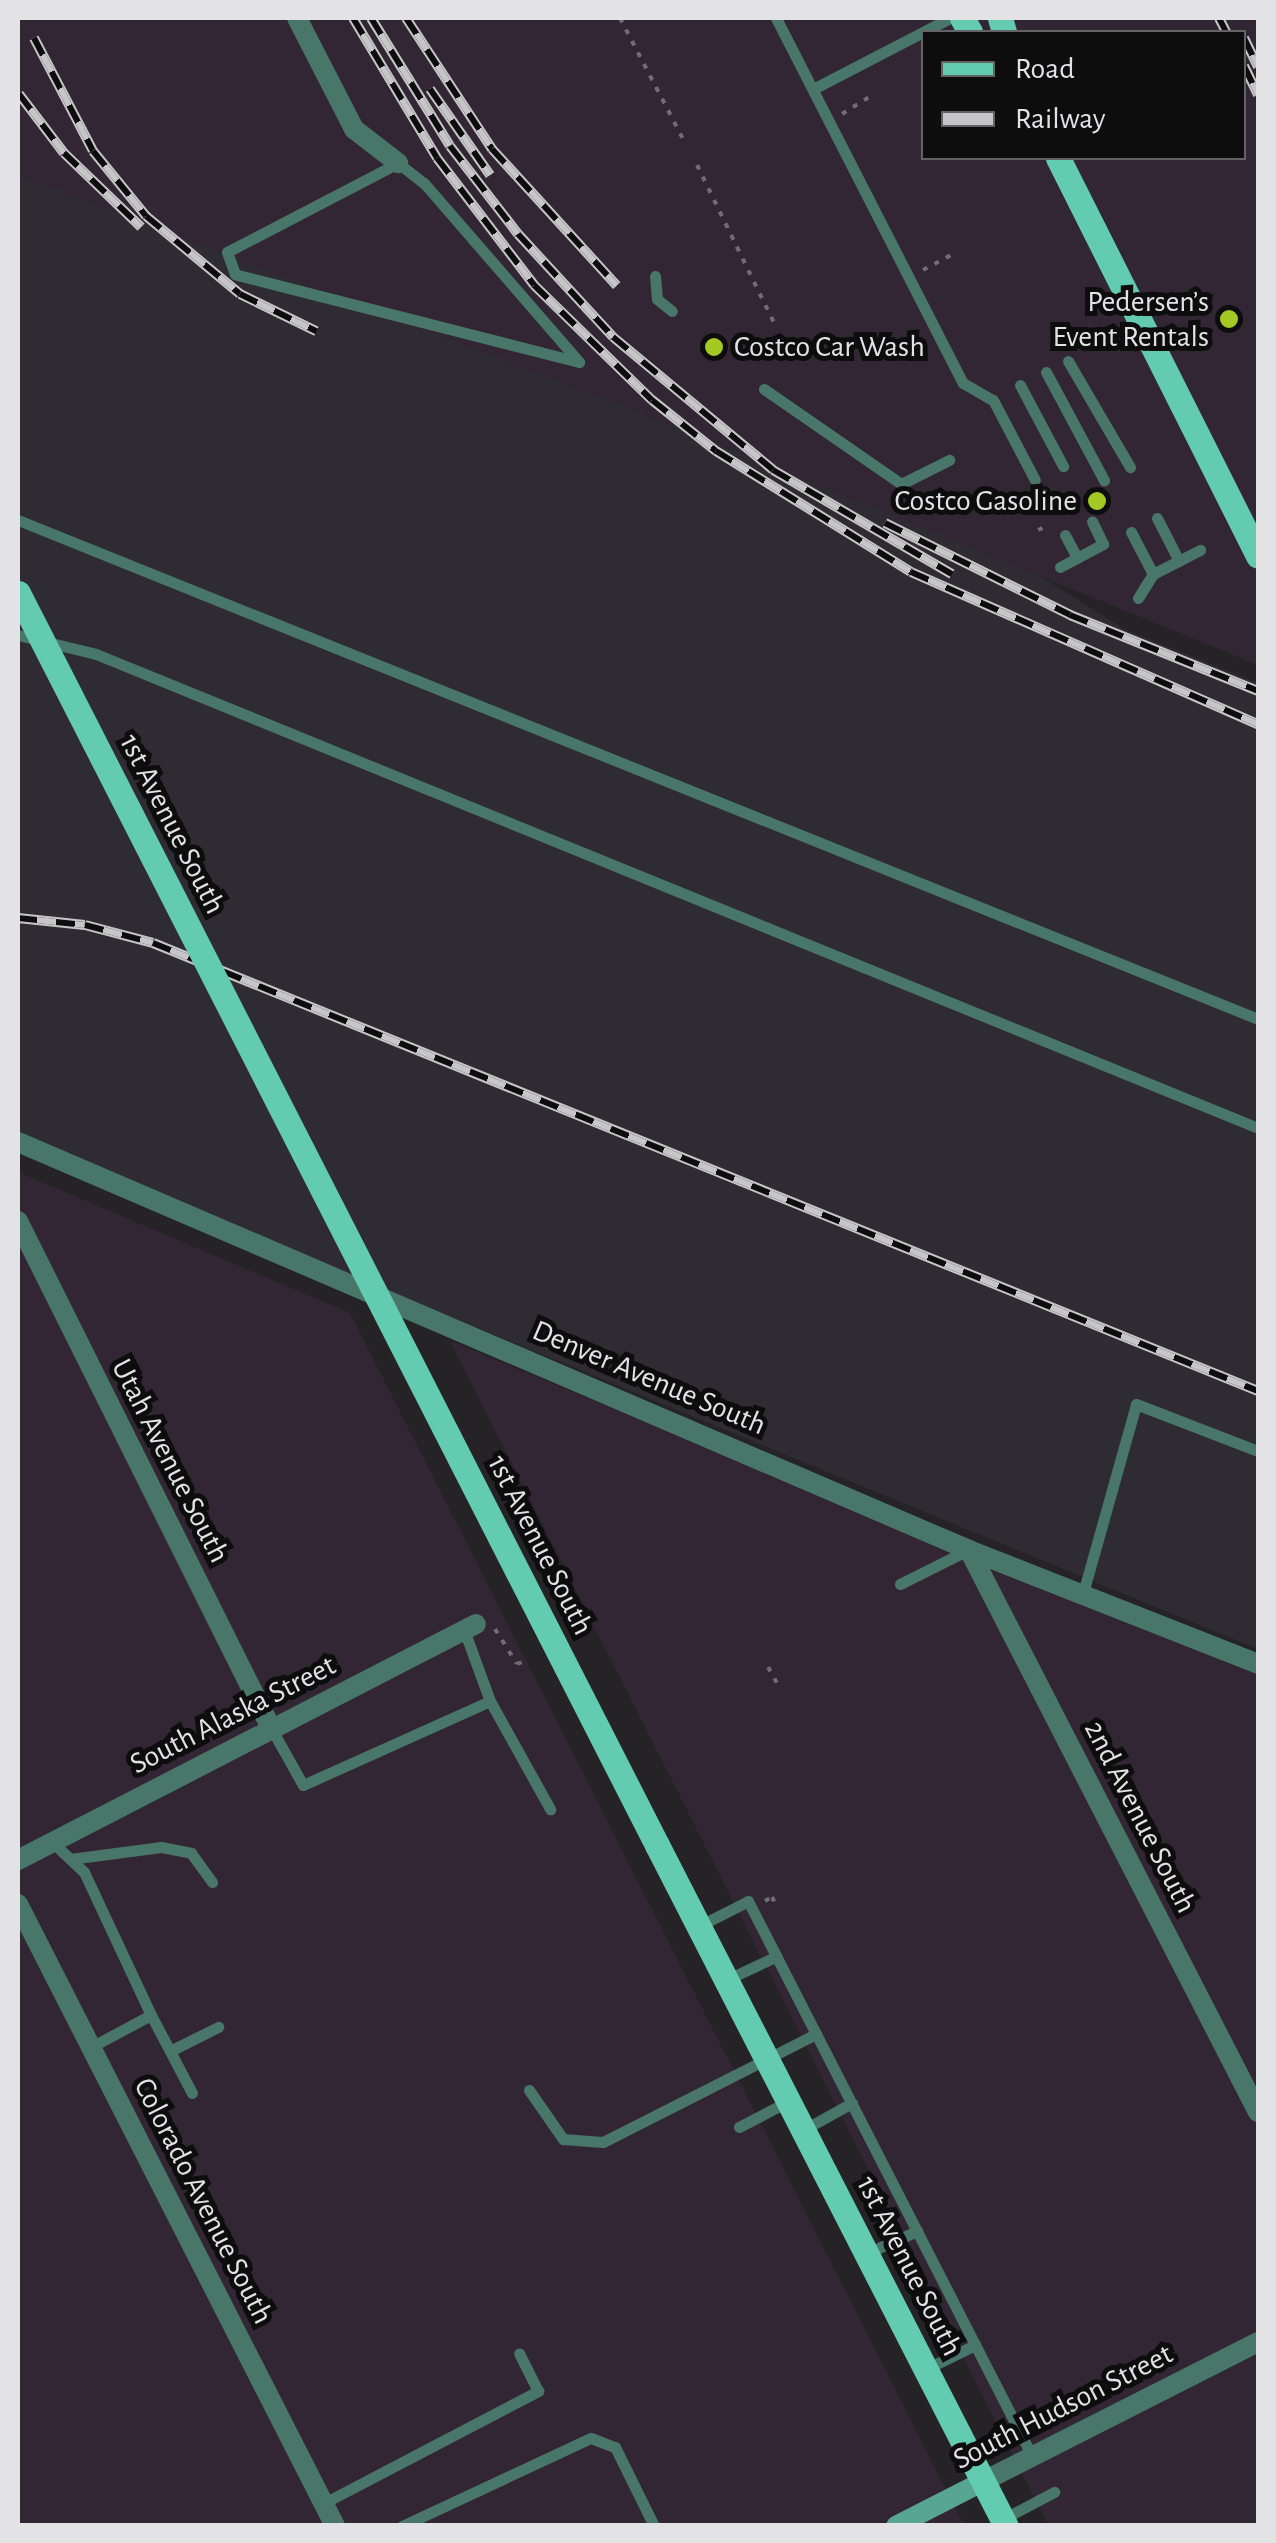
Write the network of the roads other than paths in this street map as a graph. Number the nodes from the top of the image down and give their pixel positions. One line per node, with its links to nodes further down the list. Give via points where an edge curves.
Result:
1 (298, 18): 8 (street, via 354,129)
2 (776, 18): 6 (lane)
3 (950, 18): 4 (lane)
4 (927, 30)
5 (921, 33): 6 (lane)
6 (812, 89): 18 (lane, via 963,383 993,400)
7 (1059, 160): 26 (main road)
8 (398, 163): 8 (lane, via 424,183 579,362 235,274 228,252)
9 (655, 276): 10 (lane, via 658,299)
10 (672, 312)
11 (1068, 361): 17 (lane)
12 (1046, 372): 19 (lane)
13 (1020, 385): 16 (lane)
14 (764, 390): 15 (lane, via 901,484)
15 (949, 460)
16 (1063, 466)
17 (1130, 468)
18 (1036, 480)
19 (1104, 480)
20 (1157, 518): 28 (lane)
21 (18, 520): 34 (lane)
22 (1092, 521): 27 (lane, via 1104,544)
23 (1131, 532): 30 (lane)
24 (1065, 534): 27 (lane)
25 (1200, 550): 28 (lane)
26 (1258, 556)
27 (1077, 558): 29 (lane)
28 (1179, 561): 30 (lane)
29 (1060, 567)
30 (1153, 574): 32 (lane)
31 (18, 593): 52 (main road, 1st Avenue South, bridge)
32 (1138, 598)
33 (18, 635): 35 (lane, via 96,654)
34 (1258, 1018)
35 (1258, 1128)
36 (18, 1142): 39 (street, Denver Avenue South)
37 (18, 1220): 45 (street, Utah Avenue South)
38 (1258, 1451): 41 (lane, via 1136,1404)
39 (968, 1550): 40 (lane); 41 (street, Denver Avenue South); 65 (street, 2nd Avenue South)
40 (900, 1584)
41 (1083, 1592): 43 (street, Denver Avenue South)
42 (470, 1627): 44 (lane); 45 (street, South Alaska Street)
43 (1258, 1664)
44 (490, 1701): 45 (lane, via 303,1785); 46 (lane)
45 (271, 1728): 47 (street, South Alaska Street)
46 (550, 1809)
47 (52, 1842): 48 (lane); 49 (street, South Alaska Street)
48 (70, 1859): 50 (lane, via 160,1847 191,1853); 55 (lane, via 84,1872)
49 (18, 1860)
50 (212, 1882)
51 (18, 1904): 58 (street, Colorado Avenue South)
52 (699, 1926): 53 (lane, via 748,1901); 54 (main road, 1st Avenue South)
53 (777, 1956): 54 (lane); 57 (lane)
54 (726, 1980): 60 (main road, 1st Avenue South)
55 (151, 2015): 58 (lane); 59 (lane)
56 (218, 2027): 59 (lane)
57 (816, 2034): 60 (lane); 64 (lane)
58 (91, 2047): 77 (street, Colorado Avenue South)
59 (170, 2050): 62 (lane)
60 (766, 2058): 61 (lane, via 629,2131 582,2145 550,2126); 63 (main road, 1st Avenue South)
61 (529, 2090)
62 (192, 2093)
63 (788, 2101): 66 (lane); 67 (main road, 1st Avenue South)
64 (852, 2103): 67 (lane); 68 (lane)
65 (1258, 2112)
66 (738, 2126)
67 (803, 2130): 69 (main road, 1st Avenue South)
68 (917, 2231): 69 (lane); 71 (lane)
69 (867, 2253): 73 (main road, 1st Avenue South)
70 (1258, 2342): 74 (street, South Hudson Street)
71 (975, 2344): 73 (lane); 74 (lane)
72 (519, 2352): 77 (lane, via 538,2391)
73 (926, 2369): 75 (main road, 1st Avenue South)
74 (1032, 2456): 75 (street, South Hudson Street)
75 (984, 2481): 78 (main road, 1st Avenue South); 82 (street, South Hudson Street)
76 (1054, 2492): 78 (lane)
77 (324, 2504): 79 (street, Colorado Avenue South)
78 (1004, 2522)
79 (336, 2526)
80 (402, 2526): 81 (lane, via 591,2438 614,2448)
81 (654, 2526)
82 (896, 2526)

